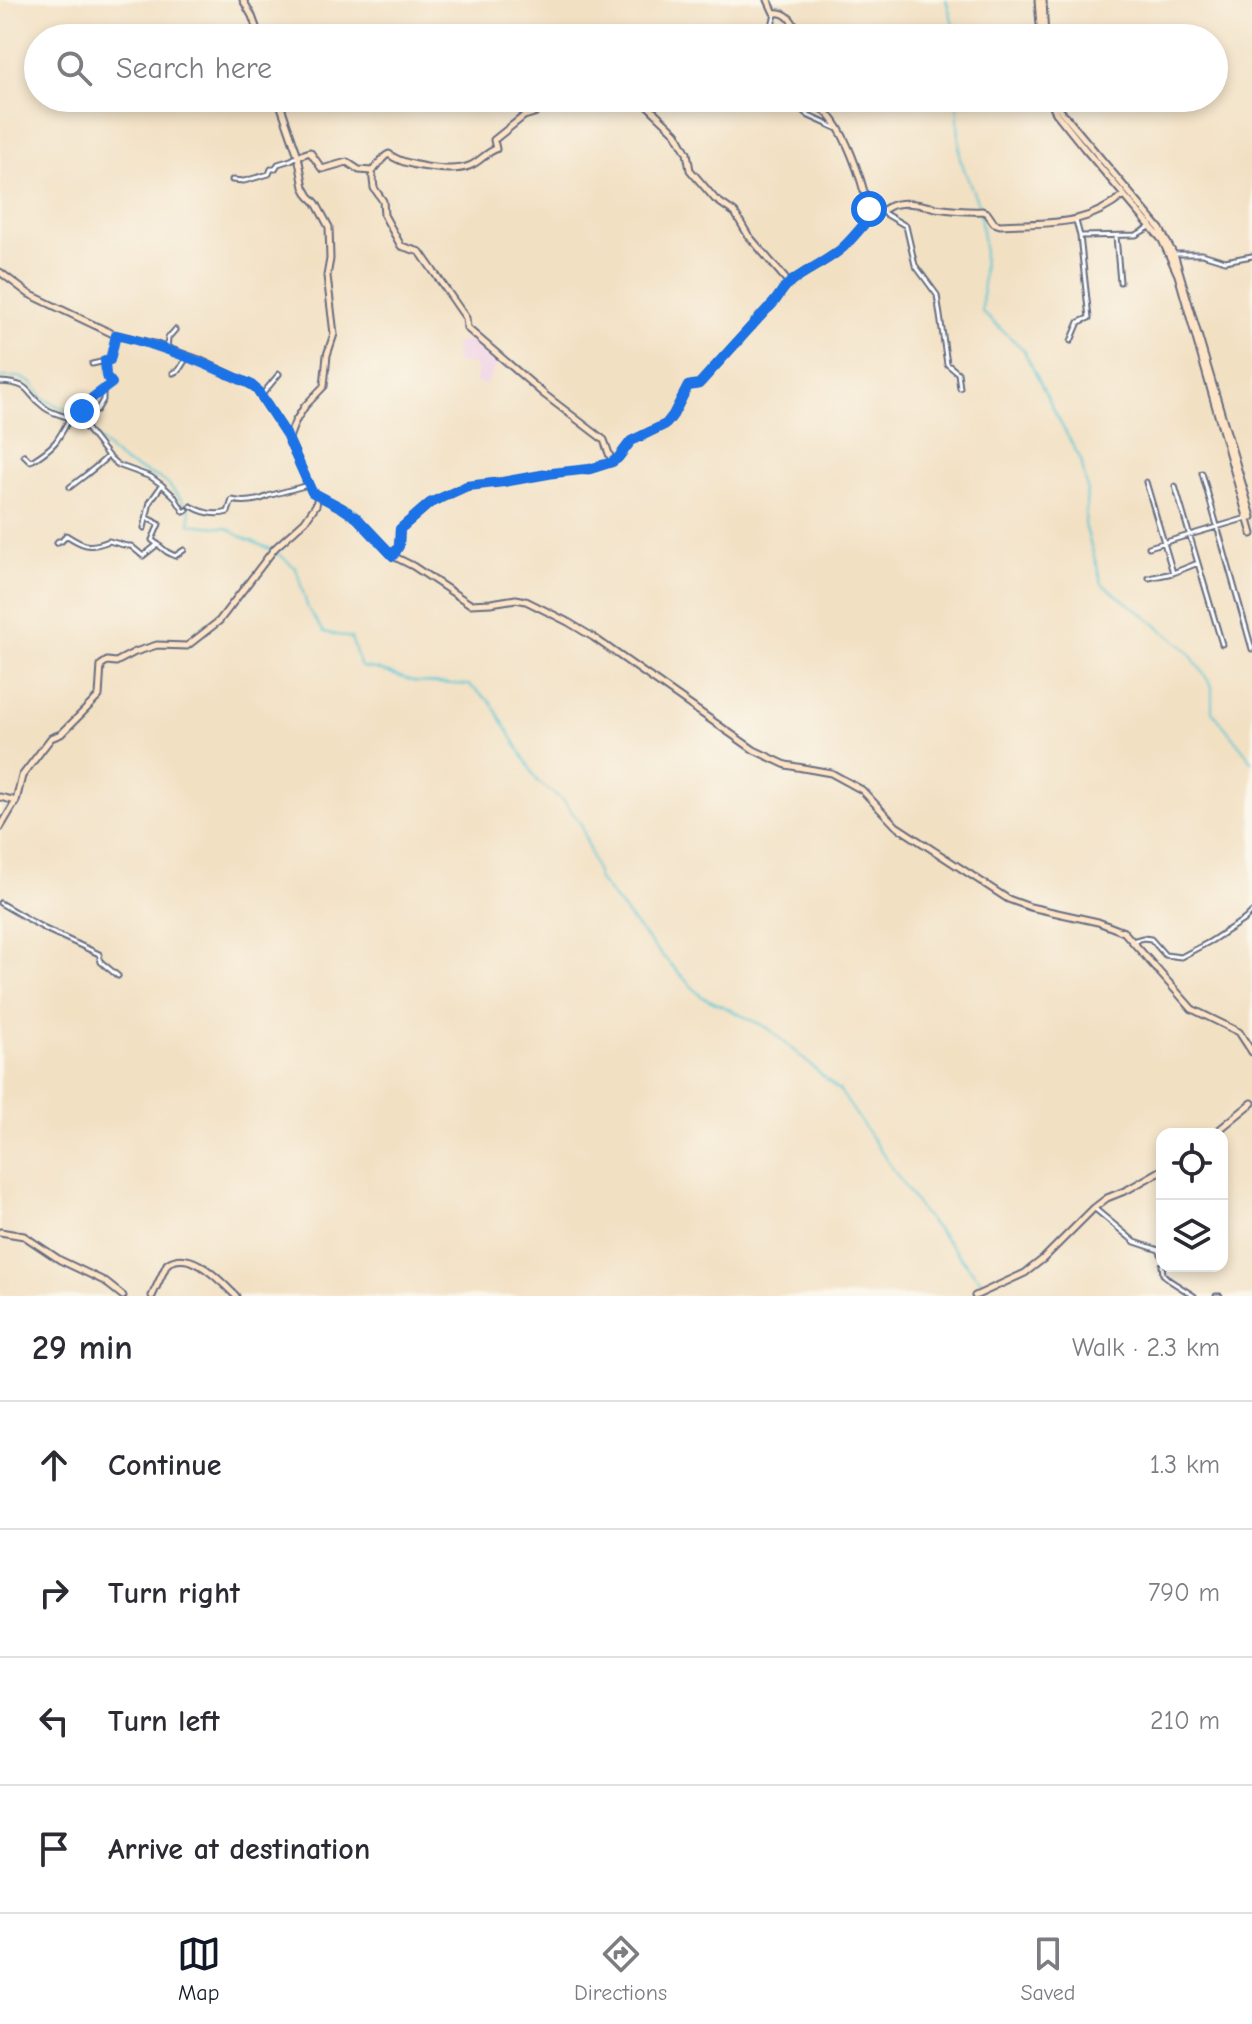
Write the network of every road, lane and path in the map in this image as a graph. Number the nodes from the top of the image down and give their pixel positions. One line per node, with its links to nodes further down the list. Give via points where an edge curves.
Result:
1 (243, 0): 5 (street)
2 (768, 0): 4 (street)
3 (1041, 0): 8 (street)
4 (776, 13): 6 (street); 7 (street, via 783,12)
5 (255, 24)
6 (772, 24)
7 (792, 24)
8 (1042, 24)
9 (283, 112): 17 (street)
10 (537, 112): 18 (street, via 524,116 494,140 496,149 466,167 444,169 389,154)
11 (654, 112): 31 (street, via 676,133 690,170 735,213)
12 (804, 112): 16 (street)
13 (826, 112): 16 (street)
14 (1056, 112): 20 (street)
15 (1062, 112): 27 (street, via 1160,229)
16 (838, 129): 21 (street)
17 (298, 156): 18 (street, via 310,152 322,169 347,162); 19 (street, via 269,174); 48 (street, via 304,187 329,227 327,276 334,334 324,386 300,414)
18 (372, 171): 51 (street, via 384,215 401,246 420,252 466,318 467,328 604,440)
19 (232, 180)
20 (1124, 195): 23 (street, via 1107,209); 24 (street)
21 (869, 209): 22 (street); 31 (street, via 870,218 840,250)
22 (882, 212): 23 (street, via 894,204 921,204 980,211 1000,225); 42 (street, via 906,226 915,265 937,295 947,364 958,373)
23 (1076, 221): 25 (street)
24 (1151, 226): 26 (street, via 1136,235); 59 (street, via 1178,275)
25 (1080, 236): 26 (street); 34 (street, via 1089,318 1079,322)
26 (1116, 236): 30 (street)
27 (1174, 254): 28 (street, via 1225,261); 59 (street)
28 (1252, 256)
29 (0, 272): 33 (street, via 29,294)
30 (1120, 282)
31 (789, 283): 51 (street, via 699,384 688,386 666,424 631,441)
32 (175, 330): 35 (street)
33 (116, 335): 35 (street); 37 (street, via 110,360)
34 (1071, 341)
35 (167, 349): 36 (street)
36 (188, 356): 39 (street); 44 (street, via 250,384)
37 (105, 360): 38 (street); 43 (street, via 112,383)
38 (92, 364)
39 (173, 373)
40 (279, 374): 44 (street)
41 (0, 382): 47 (street, via 21,385 43,407)
42 (960, 388)
43 (102, 391): 45 (street); 46 (street)
44 (261, 396): 48 (street)
45 (97, 410)
46 (78, 417): 47 (street); 50 (street)
47 (69, 419): 49 (street, via 46,452 30,461)
48 (288, 439): 55 (street)
49 (24, 455)
50 (108, 456): 54 (street); 57 (street)
51 (612, 462): 70 (street, via 454,491 400,529)
52 (1202, 473): 61 (street)
53 (1146, 482): 65 (street)
54 (162, 485): 55 (street, via 184,512 189,508 225,514 232,500 259,500); 60 (street)
55 (308, 485): 58 (street)
56 (1175, 486): 64 (street)
57 (70, 487)
58 (318, 496): 70 (street, via 357,518); 77 (street, via 305,521 272,553 219,621 187,646 157,645 101,665 99,696 51,738 22,776)
59 (1250, 517): 61 (street); 63 (street)
60 (147, 518): 62 (street); 67 (street, via 159,524 152,540)
61 (1217, 526): 64 (street); 75 (street)
62 (144, 528)
63 (1252, 534)
64 (1190, 535): 65 (street); 71 (street)
65 (1164, 542): 68 (street); 72 (street)
66 (57, 543): 67 (street, via 66,535 84,546 109,541 131,546 143,556)
67 (158, 544): 69 (street, via 175,556)
68 (1149, 547)
69 (184, 550)
70 (393, 556): 81 (street, via 470,604 516,599 538,606 593,637 754,750 786,765 831,773 862,790 896,826 1008,899 1114,927)
71 (1198, 563): 72 (street); 74 (street)
72 (1173, 573): 73 (street)
73 (1149, 578)
74 (1222, 644)
75 (1252, 649)
76 (0, 797): 77 (street)
77 (16, 801): 78 (street)
78 (0, 828)
79 (0, 903): 82 (street, via 99,954)
80 (1252, 912): 81 (street, via 1181,957 1165,955 1151,939)
81 (1132, 941): 83 (street, via 1192,1009 1239,1032)
82 (118, 976)
83 (1252, 1052)
84 (1252, 1103): 85 (street)
85 (1221, 1128)
86 (1156, 1173): 87 (street)
87 (1094, 1208): 89 (street, via 1135,1242); 94 (street, via 1025,1273)
88 (0, 1232): 91 (street, via 24,1236)
89 (1156, 1249)
90 (1163, 1272): 95 (street)
91 (123, 1296)
92 (152, 1296): 93 (street, via 167,1264 176,1259 202,1266)
93 (236, 1296)
94 (975, 1296)
95 (1194, 1296)

